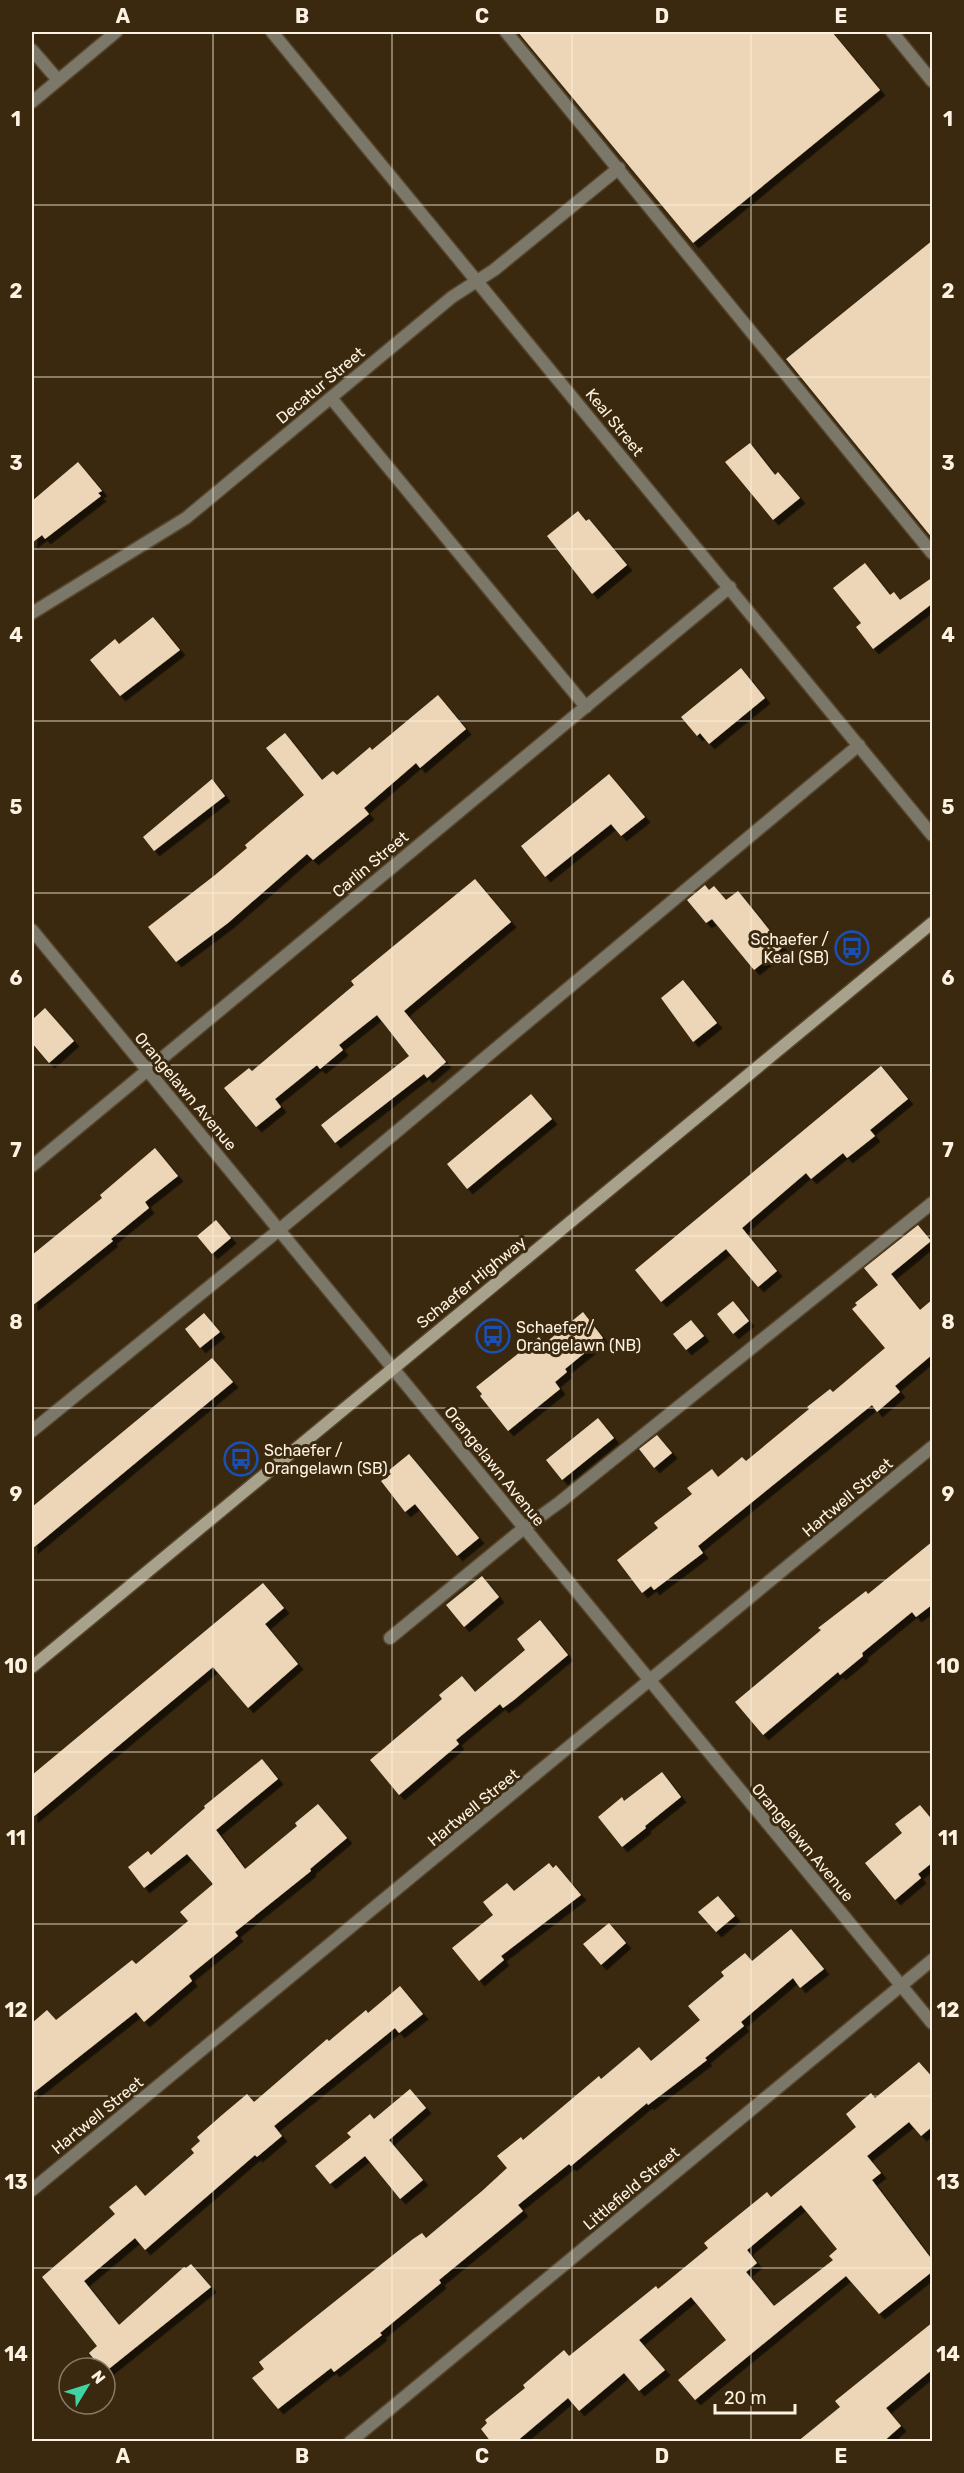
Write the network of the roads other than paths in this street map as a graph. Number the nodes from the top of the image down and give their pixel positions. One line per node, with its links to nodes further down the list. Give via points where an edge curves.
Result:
1 (116, 32): 6 (street)
2 (272, 32): 10 (street, Keal Street)
3 (506, 32): 9 (street)
4 (892, 32): 7 (street)
5 (32, 50): 6 (street)
6 (58, 80): 8 (street)
7 (933, 81)
8 (32, 102)
9 (620, 168): 10 (street, Decatur Street); 12 (street)
10 (477, 280): 11 (street, Decatur Street); 13 (street, Keal Street)
11 (331, 398): 14 (street, Decatur Street, via 186,518); 15 (street)
12 (933, 553)
13 (730, 587): 15 (street, Carlin Street); 16 (street, Keal Street)
14 (32, 613)
15 (585, 707): 20 (street, Carlin Street)
16 (859, 745): 17 (street, Keal Street); 23 (street)
17 (933, 835)
18 (933, 923): 24 (main road, Schaefer Highway)
19 (32, 930): 20 (street, Orangelawn Avenue)
20 (147, 1070): 21 (street, Carlin Street); 23 (street, Orangelawn Avenue)
21 (32, 1166)
22 (933, 1203): 27 (street)
23 (279, 1230): 24 (street, Orangelawn Avenue); 25 (street)
24 (393, 1368): 27 (street, Orangelawn Avenue); 29 (main road, Schaefer Highway)
25 (32, 1431)
26 (933, 1447): 30 (street, Hartwell Street)
27 (524, 1528): 28 (street); 30 (street, Orangelawn Avenue)
28 (390, 1638)
29 (32, 1667)
30 (650, 1683): 32 (street, Orangelawn Avenue); 34 (street, Hartwell Street)
31 (933, 1960): 32 (street, Littlefield Street)
32 (901, 1986): 33 (street, Orangelawn Avenue); 35 (street, Littlefield Street)
33 (933, 2024)
34 (32, 2190)
35 (350, 2442)

